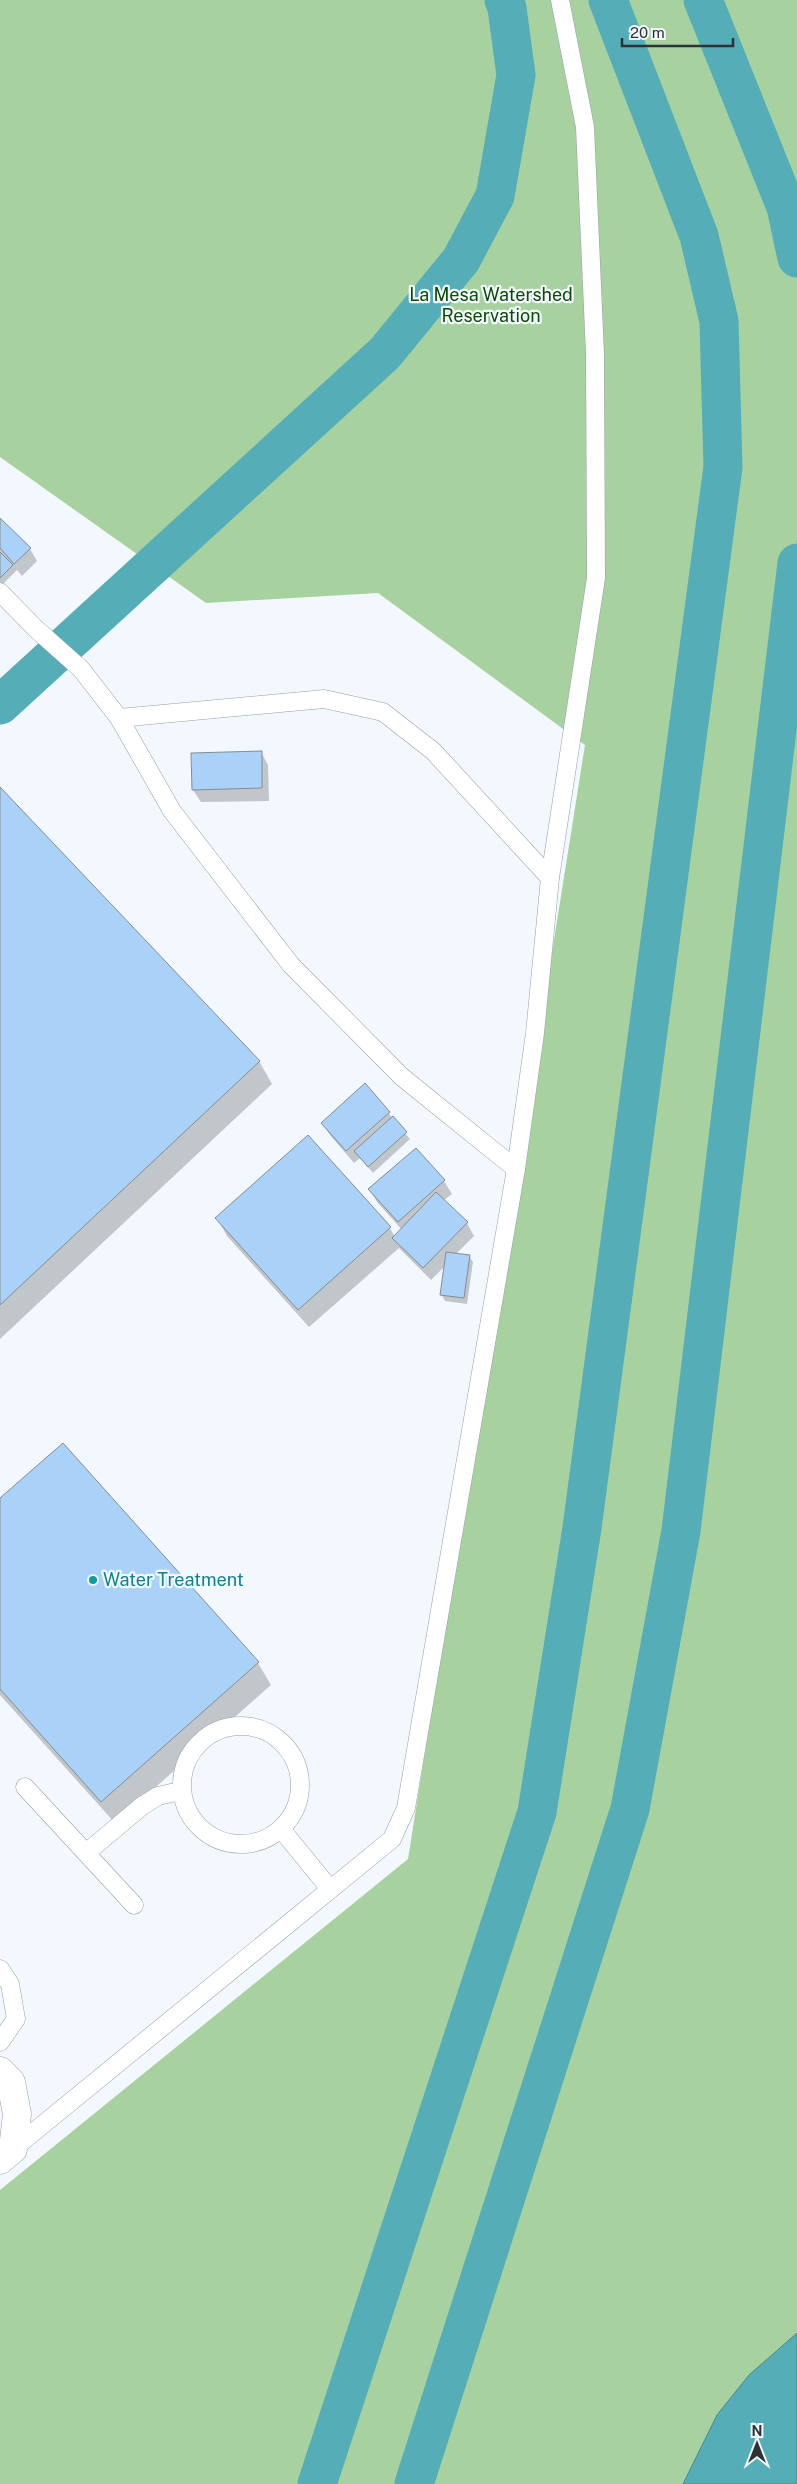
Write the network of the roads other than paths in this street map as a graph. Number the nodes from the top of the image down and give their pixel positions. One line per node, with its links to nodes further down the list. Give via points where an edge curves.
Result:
1 (560, 0): 4 (lane, via 585,127 595,354 596,578)
2 (0, 592): 3 (lane, via 81,669)
3 (119, 718): 4 (lane, via 324,699 383,712 433,751); 5 (lane, via 172,811 291,965 402,1077)
4 (550, 878): 5 (lane, via 535,1032)
5 (516, 1168): 10 (lane, via 406,1808 392,1839)
6 (25, 1786): 9 (lane)
7 (180, 1791): 8 (lane, via 196,1825 211,1837 228,1844 247,1844 265,1839); 8 (lane, via 189,1755 201,1741 216,1731 234,1726 253,1727 271,1734 285,1746 295,1761 300,1779 299,1798); 9 (lane, via 158,1796 142,1806)
8 (281, 1829): 10 (lane)
9 (86, 1853): 11 (lane)
10 (330, 1889): 15 (lane)
11 (134, 1905)
12 (0, 1969): 13 (lane, via 10,1984 16,2019)
13 (0, 2042)
14 (0, 2071): 15 (street, via 11,2082 17,2114)
15 (6, 2154)

